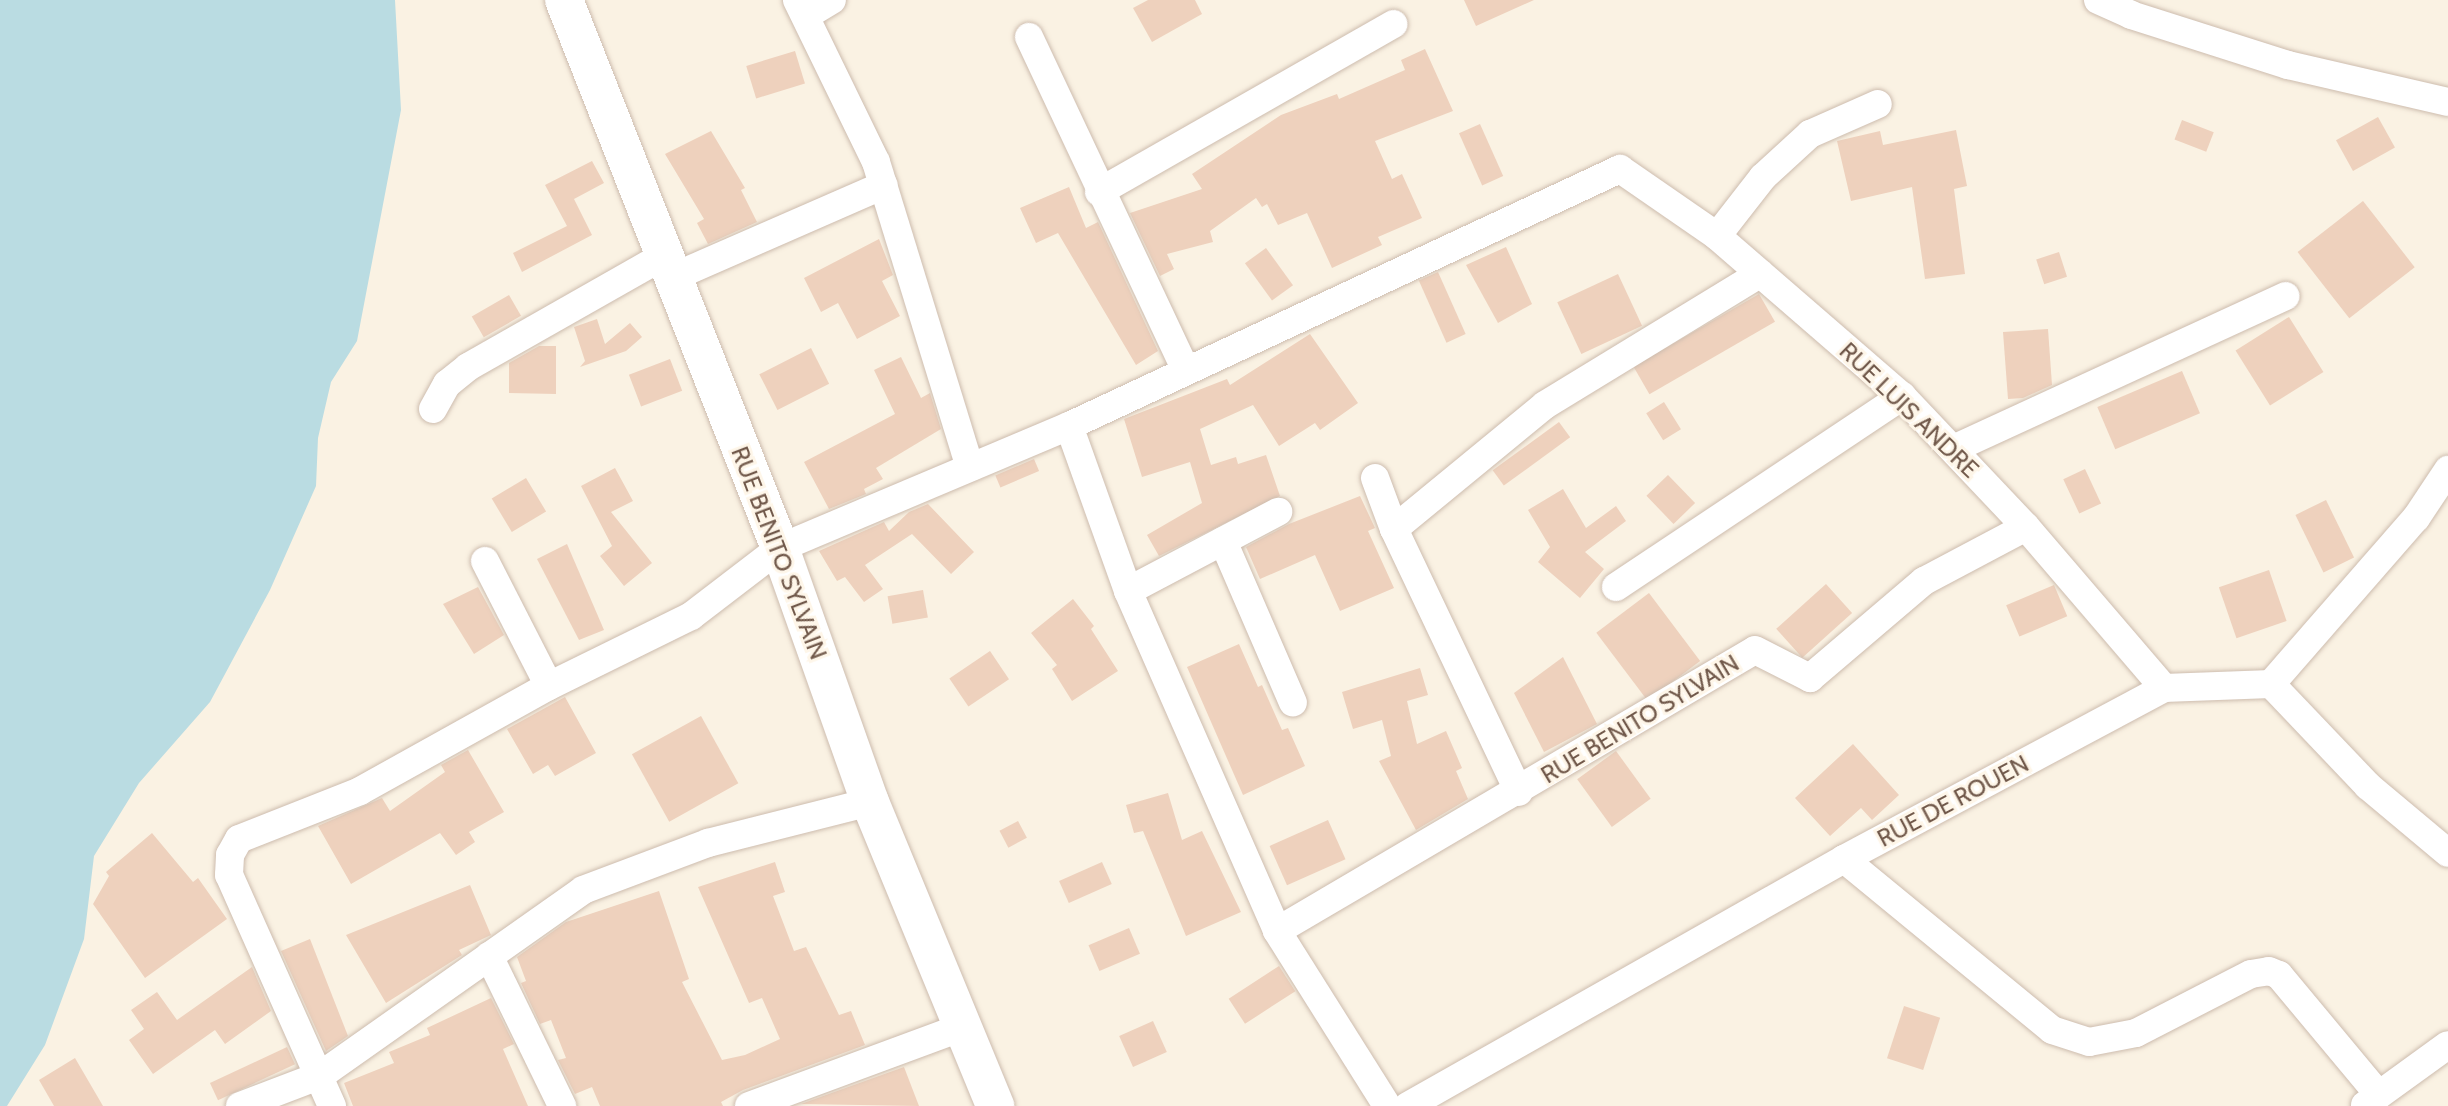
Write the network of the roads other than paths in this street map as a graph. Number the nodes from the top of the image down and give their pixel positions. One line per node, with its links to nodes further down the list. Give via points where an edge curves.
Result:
1 (564, 0): 13 (main road, RUE BENITO SYLVAIN)
2 (832, 0): 4 (street)
3 (2098, 0): 5 (street)
4 (802, 8): 10 (street)
5 (2133, 8): 8 (street, via 2288,65)
6 (1395, 24): 11 (street)
7 (1029, 37): 11 (street)
8 (2448, 102)
9 (1878, 104): 12 (street, via 1810,134 1763,177)
10 (884, 185): 13 (street); 21 (street)
11 (1099, 192): 16 (street)
12 (1717, 236): 14 (street, RUE LUIS ANDRE); 16 (street, RUE LUIS ANDRE, via 1620,169)
13 (668, 266): 18 (street, via 468,366 447,384); 28 (main road, RUE BENITO SYLVAIN)
14 (1760, 274): 17 (street, RUE LUIS ANDRE); 26 (street, via 1545,405)
15 (2285, 296): 20 (street)
16 (1186, 371): 19 (street)
17 (1902, 396): 20 (street, RUE LUIS ANDRE); 30 (street)
18 (433, 410)
19 (1069, 426): 21 (street); 31 (street)
20 (1952, 449): 25 (street, RUE LUIS ANDRE)
21 (970, 467): 28 (street)
22 (2448, 470): 32 (street, via 2416,518)
23 (1375, 478): 26 (street)
24 (1278, 513): 27 (street)
25 (2026, 527): 34 (street, RUE LUIS ANDRE); 36 (street, RUE BENITO SYLVAIN, via 1924,581 1810,678 1755,650)
26 (1394, 529): 36 (street)
27 (1223, 541): 31 (street); 35 (street)
28 (780, 548): 33 (street, via 691,616); 37 (main road, RUE BENITO SYLVAIN)
29 (485, 561): 33 (street)
30 (1616, 587)
31 (1128, 591): 40 (street)
32 (2271, 684): 34 (street, RUE DE ROUEN); 38 (street, via 2368,786)
33 (550, 686): 44 (street, via 360,791 239,839 230,855 229,875)
34 (2164, 688): 39 (street, RUE DE ROUEN)
35 (1293, 703)
36 (1519, 792): 40 (street, RUE BENITO SYLVAIN)
37 (870, 802): 41 (street, via 708,843 583,890); 42 (main road, RUE BENITO SYLVAIN)
38 (2448, 853)
39 (1844, 859): 45 (street, via 2052,1030 2089,1042 2136,1033 2251,974 2269,971 2279,975); 52 (street, RUE DE ROUEN)
40 (1277, 931): 51 (street)
41 (489, 956): 44 (street); 48 (street)
42 (963, 1027): 49 (street); 50 (main road, RUE BENITO SYLVAIN)
43 (2448, 1045): 45 (street)
44 (321, 1075): 46 (street); 47 (street)
45 (2371, 1101)
46 (240, 1106)
47 (332, 1106)
48 (562, 1106)
49 (749, 1106)
50 (995, 1106)
51 (1387, 1106)
52 (1408, 1106)

